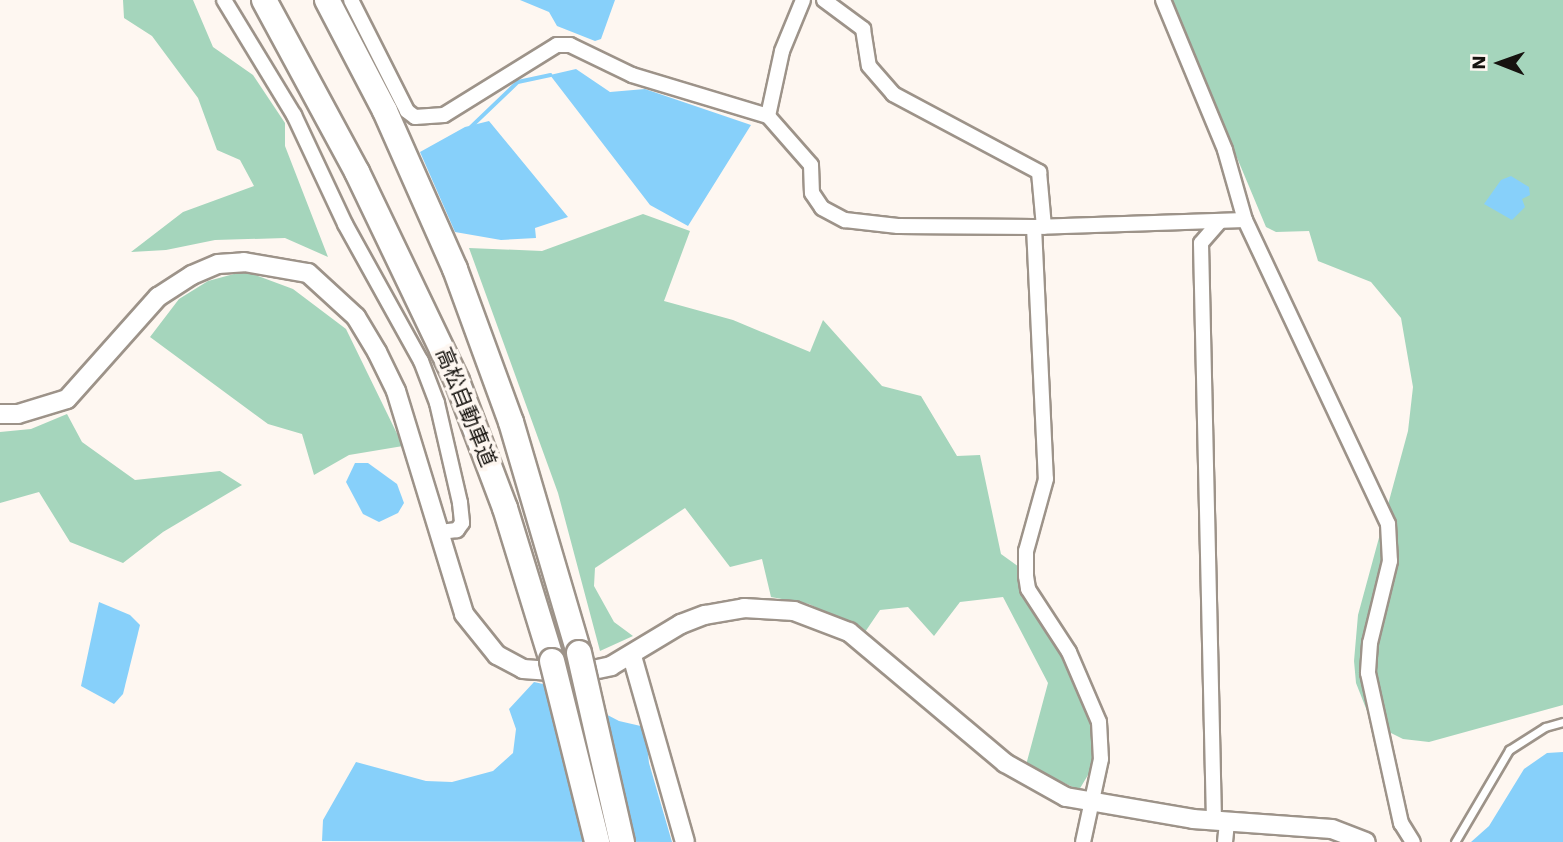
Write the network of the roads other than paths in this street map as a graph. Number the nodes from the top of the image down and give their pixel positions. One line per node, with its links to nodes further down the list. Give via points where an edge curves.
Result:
1 (224, 0): 13 (street, via 293,114 345,224 421,361 437,403 460,503 462,523 457,530)
2 (264, 0): 18 (highway, 高松自動車道, bridge, via 410,276 457,381 505,508 552,661)
3 (327, 0): 19 (highway, 高松自動車道, bridge, via 385,111 455,269 511,422 579,653)
4 (351, 0): 8 (street, via 407,111 415,117 444,115 556,45 570,45 632,75)
5 (803, 0): 8 (street, via 782,51)
6 (824, 0): 11 (street, via 863,29 869,66 893,94 1039,172)
7 (1163, 0): 9 (street, via 1226,150)
8 (768, 117): 11 (street, via 811,165 812,193 822,208 845,220 898,226)
9 (1245, 220): 10 (street); 24 (street, via 1388,524 1390,561 1370,643 1368,673 1401,823)
10 (1220, 221): 11 (street); 17 (street, via 1201,243)
11 (1039, 227): 16 (street, via 1046,479 1026,551 1026,576 1028,589 1069,652 1099,722 1101,759)
12 (0, 414): 13 (street, via 18,414 67,399 158,297 192,275 218,264 244,262 308,273 356,317 377,352 396,391)
13 (440, 532): 14 (street, via 464,614 497,655 523,669 579,673)
14 (632, 656): 16 (street, via 681,624 727,610 766,608 813,616 872,648 1024,776 1066,797); 20 (street)
15 (1563, 723): 25 (lane, via 1545,727 1509,750)
16 (1088, 801): 17 (street); 21 (street)
17 (1220, 822): 22 (street); 23 (street, via 1304,825)
18 (597, 842)
19 (622, 842)
20 (685, 842)
21 (1083, 842)
22 (1225, 842)
23 (1366, 842)
24 (1413, 842)
25 (1455, 842)

